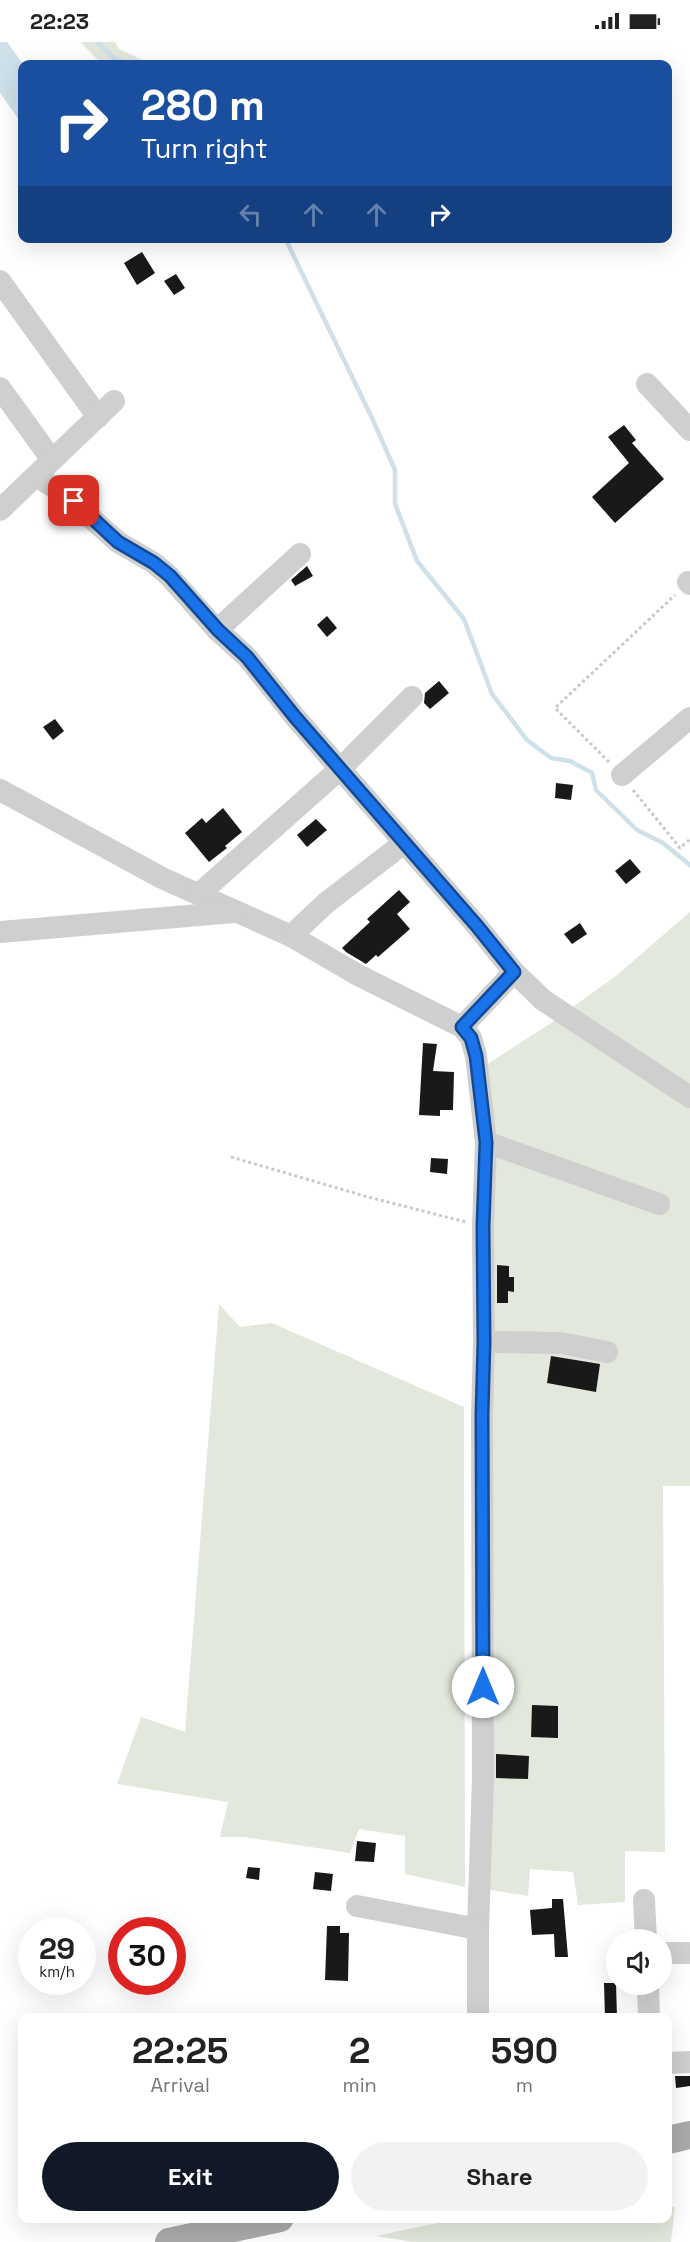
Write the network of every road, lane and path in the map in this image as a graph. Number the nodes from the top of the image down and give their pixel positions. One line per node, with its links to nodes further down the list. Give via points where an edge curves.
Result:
1 (0, 281): 5 (street, via 106,409)
2 (647, 384): 4 (street)
3 (0, 388): 5 (street)
4 (690, 430)
5 (52, 460): 6 (street)
6 (36, 476): 7 (street); 10 (street, via 63,493 118,542 170,576)
7 (2, 502)
8 (300, 554): 10 (street)
9 (689, 583): 12 (path)
10 (218, 630): 14 (street, via 247,657)
11 (412, 697): 14 (street)
12 (555, 708)
13 (690, 718): 15 (street)
14 (341, 768): 18 (street); 20 (street)
15 (622, 775)
16 (0, 790): 20 (street)
17 (690, 839): 19 (path)
18 (404, 843): 23 (street, via 326,903); 24 (street)
19 (680, 848)
20 (199, 894): 21 (street)
21 (234, 912): 22 (street); 23 (street)
22 (0, 932)
23 (291, 936): 25 (street)
24 (514, 972): 25 (street); 26 (street, via 543,1000)
25 (462, 1027): 27 (street, via 471,1038 476,1056)
26 (690, 1097)
27 (486, 1142): 29 (street); 30 (street)
28 (231, 1157): 30 (path)
29 (659, 1204)
30 (483, 1226): 31 (street)
31 (484, 1342): 32 (street, via 561,1343); 35 (street, via 483,1778)
32 (607, 1352)
33 (644, 1900): 36 (street)
34 (357, 1906): 35 (street)
35 (478, 1929): 40 (street)
36 (645, 1929)
37 (672, 1953): 38 (street)
38 (690, 1953)
39 (648, 1995): 41 (street)
40 (478, 2013)
41 (649, 2013)
42 (690, 2062): 43 (street)
43 (672, 2063)
44 (690, 2135): 45 (main road)
45 (672, 2139)
46 (257, 2223): 47 (main road)
47 (169, 2242)

